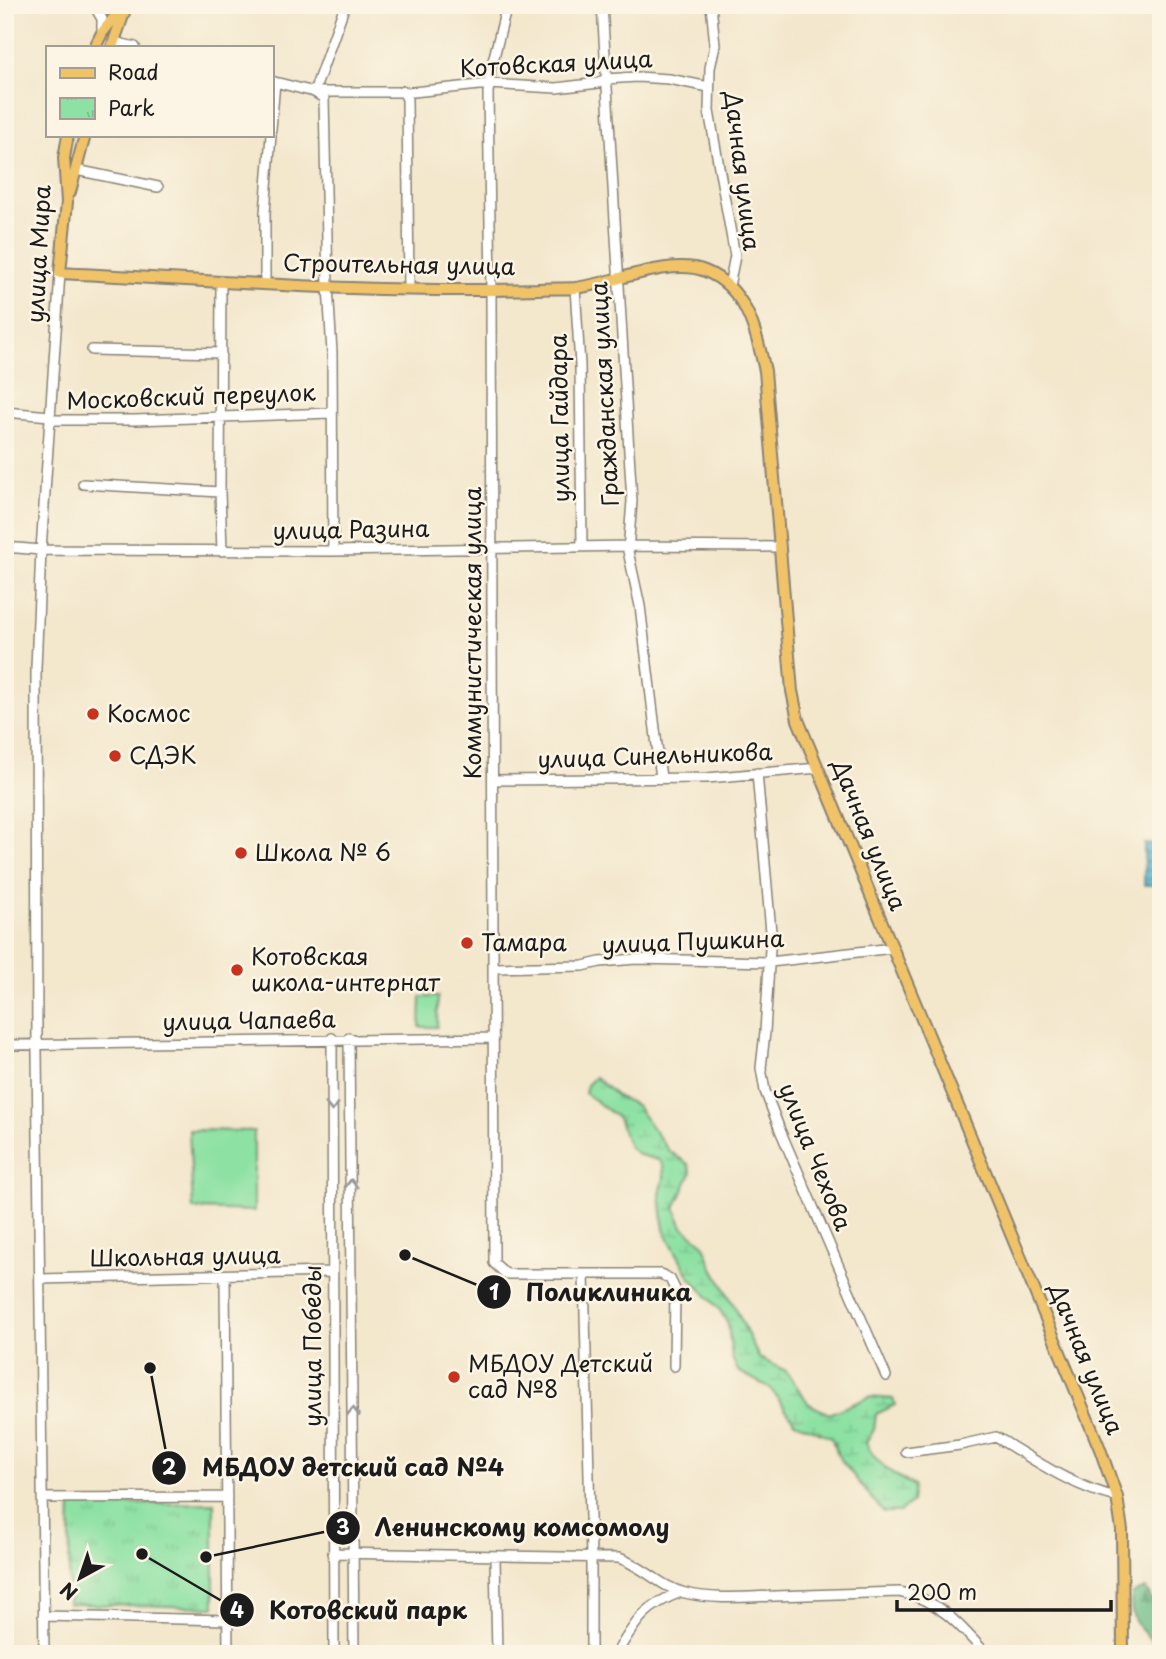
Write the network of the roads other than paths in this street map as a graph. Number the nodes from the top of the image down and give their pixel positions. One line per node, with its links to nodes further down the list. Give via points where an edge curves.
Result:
1 (94, 5): 7 (street, via 102,19)
2 (125, 5): 7 (main road); 8 (main road)
3 (345, 5): 15 (street)
4 (508, 5): 12 (street, Коммунистическая улица)
5 (602, 5): 10 (street, Гражданская улица)
6 (711, 5): 13 (street, Дачная улица, via 715,46)
7 (102, 33): 9 (main road)
8 (113, 45)
9 (96, 46)
10 (605, 79): 12 (street, Котовская улица, via 556,88); 13 (street, Котовская улица, via 669,79); 23 (street, Гражданская улица)
11 (273, 82): 15 (street)
12 (489, 84): 14 (street, Котовская улица); 30 (street, Коммунистическая улица)
13 (709, 87): 27 (street, Дачная улица, via 709,111 735,256)
14 (403, 91): 15 (street, Котовская улица); 28 (street, via 407,99)
15 (314, 92): 26 (street, via 324,99)
16 (68, 136): 21 (main road, улица Мира, via 64,158)
17 (85, 136): 19 (main road)
18 (271, 136): 25 (street)
19 (76, 170): 20 (street); 21 (main road)
20 (158, 187)
21 (67, 202): 22 (main road, улица Мира)
22 (60, 273): 24 (main road, Строительная улица); 36 (street, улица Мира)
23 (617, 280): 27 (main road, Строительная улица, via 674,266 702,269); 29 (main road, Строительная улица); 39 (street, Гражданская улица, via 632,501)
24 (221, 281): 25 (main road, Строительная улица); 32 (street)
25 (265, 283): 26 (main road, Строительная улица)
26 (328, 286): 28 (main road, Строительная улица); 34 (street)
27 (729, 286): 42 (main road, Дачная улица, via 753,323 765,371)
28 (409, 288): 30 (main road, Строительная улица)
29 (575, 288): 30 (main road, Строительная улица); 41 (street, улица Гайдара)
30 (491, 290): 43 (street, Коммунистическая улица)
31 (92, 351): 32 (street)
32 (221, 353): 35 (street)
33 (5, 412): 36 (street, Московский переулок)
34 (332, 413): 35 (street, Московский переулок); 46 (street)
35 (221, 416): 36 (street, Московский переулок); 38 (street)
36 (50, 418): 44 (street, улица Мира)
37 (83, 484): 38 (street)
38 (220, 492): 45 (street)
39 (629, 546): 41 (street, улица Разина); 42 (street, улица Разина); 49 (street, Гражданская улица)
40 (5, 547): 44 (street, улица Разина)
41 (582, 547): 43 (street, улица Разина)
42 (780, 547): 47 (main road, Дачная улица, via 792,691 798,720)
43 (491, 548): 46 (street, улица Разина); 50 (street, Коммунистическая улица)
44 (41, 550): 45 (street, улица Разина); 57 (street, улица Мира, via 36,668)
45 (222, 551): 46 (street, улица Разина)
46 (333, 551)
47 (818, 768): 48 (street, улица Синельникова); 51 (main road, Дачная улица)
48 (757, 773): 49 (street, улица Синельникова); 52 (street, улица Чехова)
49 (661, 778): 50 (street, улица Синельникова)
50 (493, 780): 53 (street, Коммунистическая улица)
51 (893, 948): 52 (street, улица Пушкина); 67 (main road, Дачная улица)
52 (770, 962): 53 (street, улица Пушкина, via 636,959 583,966); 64 (street, улица Чехова, via 761,1068 765,1091)
53 (494, 968): 56 (street, Коммунистическая улица)
54 (332, 1038): 55 (street, улица Чапаева); 57 (street, улица Чапаева); 59 (street, улица Победы, one-way to 59)
55 (349, 1038): 56 (street, улица Чапаева); 70 (street, улица Победы, one-way to 55)
56 (494, 1038): 60 (street, Коммунистическая улица, via 494,1263 506,1274)
57 (37, 1044): 58 (street, улица Чапаева); 62 (street, улица Мира)
58 (5, 1045)
59 (331, 1272): 61 (street, Школьная улица); 69 (street, улица Победы)
60 (584, 1274): 63 (street, via 661,1274 670,1279 675,1289); 72 (street)
61 (225, 1276): 62 (street, Школьная улица); 66 (street)
62 (40, 1279): 68 (street, улица Мира)
63 (674, 1366)
64 (886, 1376)
65 (906, 1452): 67 (street, via 996,1437 1075,1484)
66 (227, 1497): 68 (street); 75 (street)
67 (1117, 1497): 84 (main road, Дачная улица, via 1122,1530)
68 (42, 1498): 74 (street, улица Мира)
69 (333, 1553): 70 (street); 78 (street, улица Победы)
70 (354, 1554): 71 (street); 79 (street, улица Победы)
71 (495, 1557): 72 (street); 80 (street)
72 (591, 1557): 73 (street, via 634,1563); 81 (street)
73 (681, 1592): 82 (street, via 657,1601 642,1614); 83 (street, via 733,1597 916,1595 952,1618)
74 (43, 1616): 75 (street); 76 (street, улица Мира)
75 (228, 1620): 77 (street)
76 (44, 1654)
77 (228, 1654)
78 (334, 1654)
79 (354, 1654)
80 (496, 1654)
81 (591, 1654)
82 (616, 1654)
83 (986, 1654)
84 (1124, 1654)

